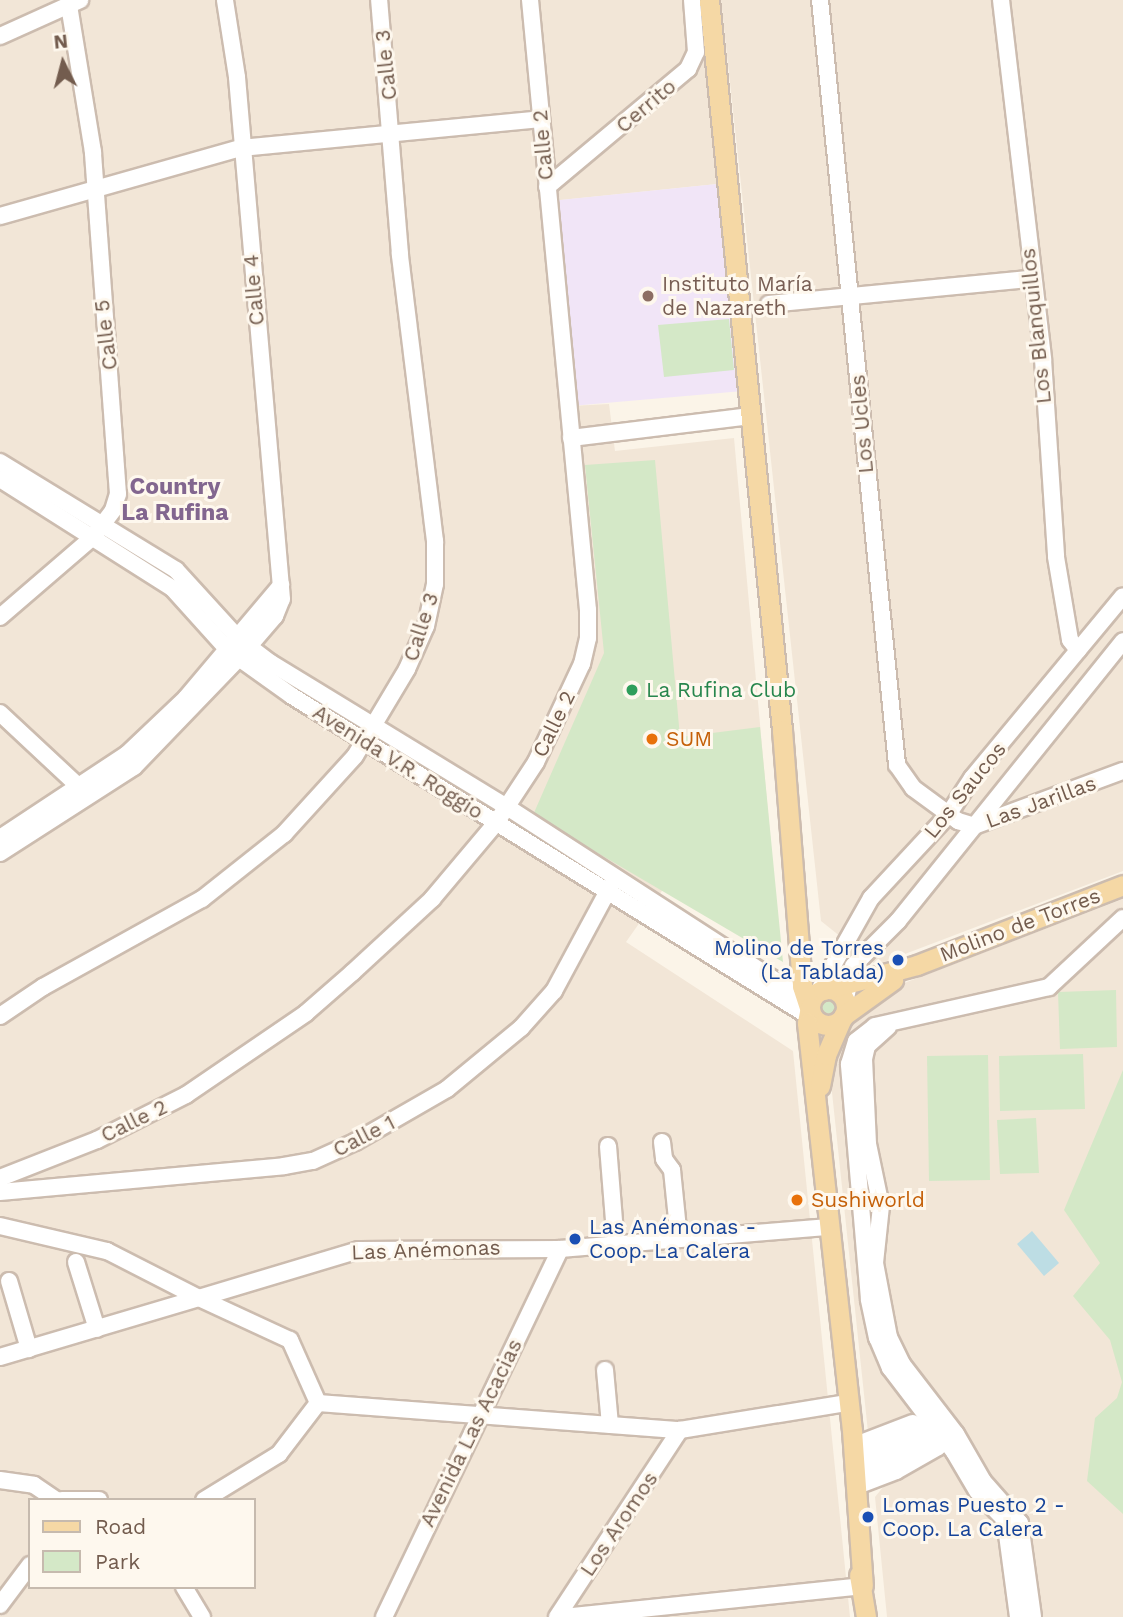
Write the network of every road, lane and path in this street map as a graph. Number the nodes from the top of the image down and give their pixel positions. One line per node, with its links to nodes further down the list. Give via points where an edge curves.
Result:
1 (225, 0): 12 (street, Calle 4)
2 (379, 0): 11 (street, Calle 3)
3 (530, 0): 10 (street, Calle 2)
4 (692, 0): 13 (street, Cerrito, via 695,52 688,69)
5 (709, 0): 19 (main road)
6 (820, 0): 17 (street, Los Ucles)
7 (1002, 0): 16 (street, Los Blanquillos)
8 (74, 3): 9 (street); 14 (street, Calle 5)
9 (0, 36)
10 (541, 120): 11 (street); 13 (street, Calle 2)
11 (393, 133): 12 (street); 32 (street, Calle 3, via 400,254 436,567 434,601 422,637)
12 (241, 148): 14 (street); 27 (street, Calle 4, via 284,579 279,609)
13 (547, 187): 20 (street, Calle 2)
14 (95, 188): 15 (street); 23 (street, Calle 5, via 118,481 117,502)
15 (0, 216)
16 (1031, 279): 17 (street); 28 (street, Los Blanquillos, via 1043,359 1056,557 1068,631)
17 (850, 297): 18 (street); 37 (street, Los Ucles, via 893,751 914,788)
18 (769, 304)
19 (751, 416): 20 (street); 48 (main road, via 801,960)
20 (570, 438): 36 (street, Calle 2, via 587,649 544,745)
21 (0, 462): 23 (street, Avenida V.R. Roggio)
22 (0, 479): 23 (street, Avenida V.R. Roggio)
23 (98, 532): 25 (street, Calle 5); 27 (street, Avenida V.R. Roggio, via 176,570)
24 (1123, 596): 28 (street, Los Saucos)
25 (0, 617)
26 (1123, 641): 30 (street, Los Saucos)
27 (238, 649): 32 (street, Avenida V.R. Roggio); 33 (street, Avenida V.R. Roggio); 35 (street, Calle 4)
28 (1078, 650): 29 (street, Los Saucos)
29 (1064, 667): 30 (street); 37 (street, Los Saucos)
30 (1087, 687): 39 (street, Los Saucos)
31 (0, 713): 35 (street)
32 (372, 726): 33 (street, Calle 3); 36 (street, Avenida V.R. Roggio)
33 (364, 743): 38 (street, Avenida V.R. Roggio); 49 (street, Calle 3, via 284,834 226,884)
34 (1123, 771): 39 (street, Las Jarillas)
35 (86, 792): 40 (street, Calle 4); 41 (street, Calle 4)
36 (506, 807): 38 (street, Calle 2); 42 (street, Avenida V.R. Roggio)
37 (953, 818): 39 (street, Las Jarillas); 48 (street, Los Saucos, via 871,898)
38 (496, 823): 44 (street, Avenida V.R. Roggio); 53 (street, Calle 2, via 432,899 295,1021 156,1112)
39 (974, 826): 48 (street, Los Saucos, via 891,930 863,954)
40 (0, 838)
41 (0, 853)
42 (614, 876): 44 (street, Calle 1); 46 (street, Avenida V.R. Roggio)
43 (1123, 885): 47 (main road, Molino de Torres)
44 (608, 892): 46 (street, Avenida V.R. Roggio); 54 (street, Calle 1, via 554,991 521,1028 447,1089 355,1142 313,1161 284,1166)
45 (1123, 918): 72 (street, via 1049,987 982,999 860,1035 849,1064 871,1251 870,1312 890,1368)
46 (672, 922): 48 (street, Avenida V.R. Roggio)
47 (917, 965): 48 (main road, Molino de Torres); 48 (main road, Molino de Torres)
48 (823, 1002): 50 (main road); 50 (main road)
49 (0, 1016)
50 (819, 1125): 57 (main road)
51 (662, 1142): 58 (street, via 664,1159 672,1170)
52 (608, 1146): 59 (street)
53 (7, 1175): 54 (street)
54 (20, 1190): 55 (street, Calle 1)
55 (0, 1192)
56 (0, 1226): 63 (street, via 107,1251)
57 (829, 1227): 58 (street, Las Anémonas); 69 (main road)
58 (679, 1239): 59 (street, Las Anémonas)
59 (616, 1245): 60 (street, Las Anémonas)
60 (560, 1249): 63 (street, Las Anémonas, via 359,1250); 70 (street, Avenida Las Acacias)
61 (76, 1262): 64 (street)
62 (9, 1281): 65 (street)
63 (199, 1298): 64 (street, Las Anémonas); 68 (street, via 290,1339)
64 (97, 1329): 65 (street, Las Anémonas)
65 (29, 1349): 66 (street, Las Anémonas)
66 (0, 1357)
67 (605, 1370): 71 (street)
68 (318, 1403): 70 (street); 77 (street, via 279,1454)
69 (847, 1410): 73 (street); 74 (main road); 79 (main road)
70 (480, 1416): 71 (street); 85 (street, Avenida Las Acacias)
71 (610, 1425): 73 (street)
72 (934, 1428): 74 (street); 74 (street); 87 (street, via 977,1491 1005,1520); 88 (street, via 1012,1510 1022,1530)
73 (680, 1430): 83 (street, Los Aromos)
74 (855, 1467): 79 (main road)
75 (0, 1480): 76 (street, via 34,1485)
76 (53, 1498)
77 (207, 1498)
78 (28, 1568): 81 (street)
79 (863, 1586): 82 (street); 86 (main road)
80 (185, 1589): 84 (street)
81 (1, 1606)
82 (702, 1609): 83 (street)
83 (559, 1615)
84 (202, 1617)
85 (384, 1617)
86 (866, 1617)
87 (1018, 1617)
88 (1033, 1617)

